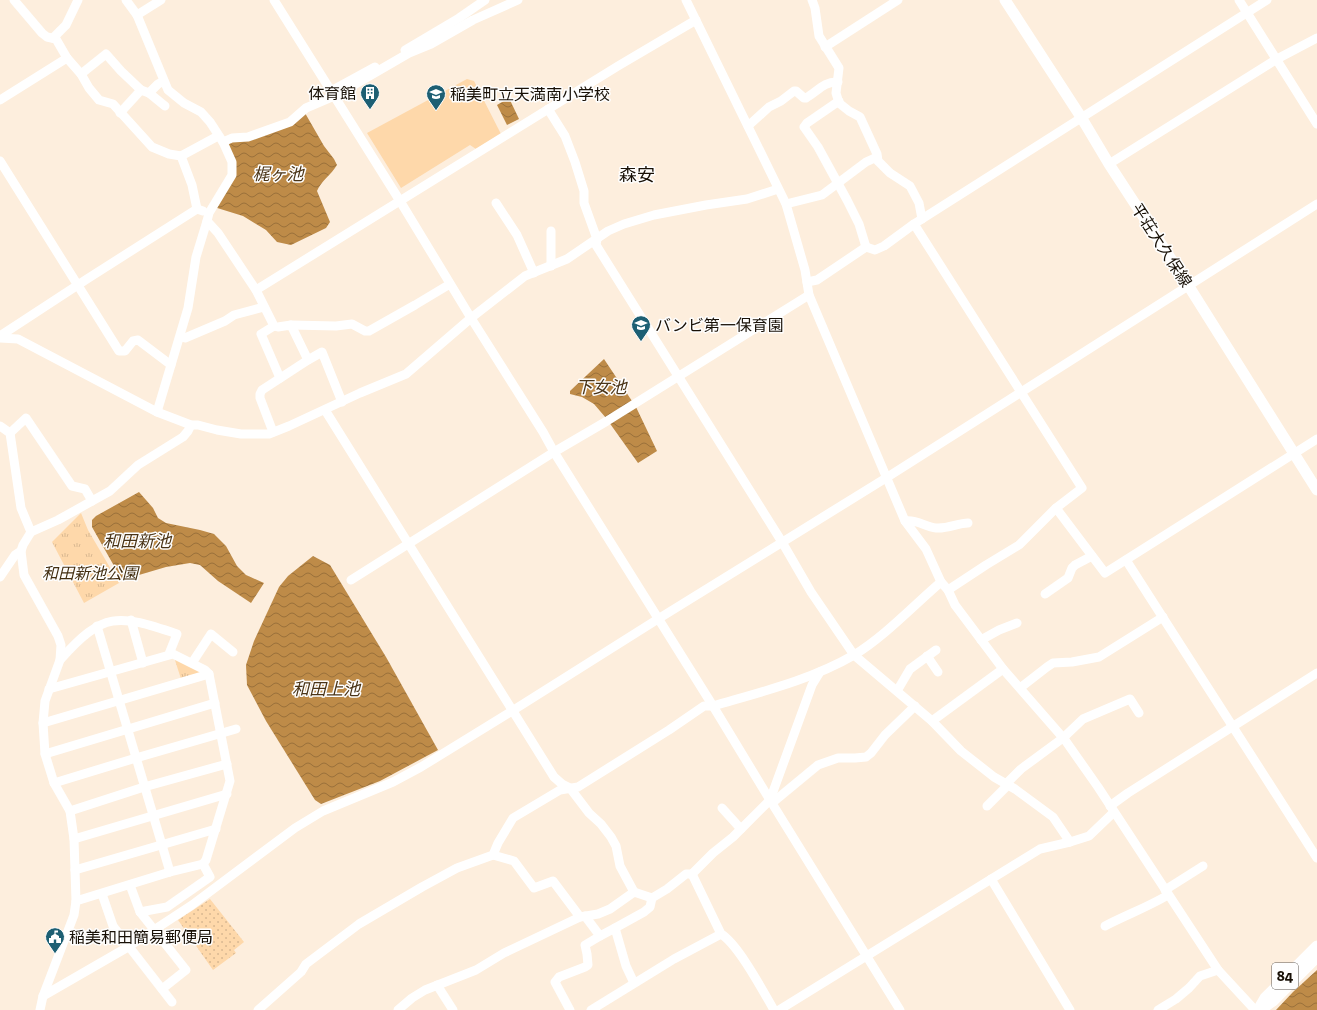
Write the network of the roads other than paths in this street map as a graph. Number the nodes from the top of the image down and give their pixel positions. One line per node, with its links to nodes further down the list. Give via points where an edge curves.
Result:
1 (14, 0): 17 (street, via 42,33)
2 (78, 0): 17 (street, via 66,25)
3 (126, 0): 15 (street)
4 (161, 0): 15 (street)
5 (274, 0): 26 (street)
6 (485, 0): 26 (street, via 391,59 354,77)
7 (686, 0): 16 (street)
8 (812, 0): 19 (street, via 819,36)
9 (898, 0): 19 (street)
10 (1005, 0): 32 (main road, 平荘大久保線)
11 (1239, 0): 14 (street)
12 (1267, 0): 14 (street)
13 (513, 1): 26 (street)
14 (1247, 13): 21 (street); 32 (street)
15 (137, 15): 23 (street)
16 (696, 20): 30 (street); 34 (street)
17 (53, 38): 20 (street)
18 (1317, 38): 21 (street)
19 (825, 47): 24 (street, via 839,68)
20 (67, 58): 22 (street); 27 (street)
21 (1277, 59): 33 (street); 39 (street)
22 (81, 74): 25 (street, via 106,54 121,71); 31 (street, via 99,100 113,104)
23 (164, 81): 25 (street); 35 (street, via 168,90 201,112)
24 (838, 82): 28 (street); 34 (street, via 823,86 806,98 794,91 769,107)
25 (145, 91): 29 (street); 31 (street)
26 (335, 94): 35 (street, via 306,108 290,122 248,137); 42 (street)
27 (0, 100)
28 (838, 101): 37 (street, via 860,117); 40 (street, via 804,127)
29 (164, 106)
30 (548, 109): 42 (street); 51 (street, via 565,136 584,191 584,203)
31 (120, 113): 36 (street, via 152,147)
32 (1081, 117): 39 (main road, 平荘大久保線); 48 (street)
33 (1317, 124)
34 (748, 126): 41 (street)
35 (220, 139): 36 (street); 47 (street, via 232,162 232,175)
36 (181, 156): 46 (street, via 192,185)
37 (877, 157): 40 (street); 48 (street, via 890,173 910,186 919,203)
38 (0, 161): 57 (street)
39 (1109, 164): 58 (main road, 平荘大久保線)
40 (838, 182): 44 (street, via 822,195); 52 (street, via 859,224)
41 (778, 189): 44 (street); 51 (street, via 746,199 654,216 619,226)
42 (400, 201): 56 (street); 59 (street)
43 (496, 203): 54 (street, via 517,235)
44 (786, 204): 55 (street)
45 (1317, 204): 58 (street)
46 (197, 209): 47 (street); 57 (street)
47 (208, 217): 59 (street); 66 (street, via 196,258)
48 (922, 219): 49 (street)
49 (914, 224): 52 (street, via 884,246 875,250); 71 (street)
50 (551, 231): 53 (street)
51 (596, 239): 53 (street, via 567,259); 69 (street, via 596,245)
52 (866, 247): 55 (street, via 817,280)
53 (551, 266): 54 (street)
54 (534, 273): 62 (street, via 525,276)
55 (807, 282): 60 (street)
56 (450, 284): 62 (street); 63 (street, via 369,331 352,324)
57 (77, 285): 65 (street); 68 (street, via 119,350 125,351 138,340)
58 (1188, 285): 71 (street); 81 (main road, 平荘大久保線)
59 (256, 290): 61 (street)
60 (809, 295): 69 (street); 82 (street)
61 (264, 307): 64 (street); 66 (street)
62 (471, 318): 72 (street, via 406,374); 80 (street)
63 (291, 325): 64 (street); 67 (street)
64 (274, 326): 70 (street, via 261,334)
65 (0, 337): 74 (street, via 18,339)
66 (181, 337): 68 (street)
67 (308, 360): 70 (street); 72 (street, via 322,352)
68 (171, 365): 74 (street)
69 (678, 376): 80 (street); 89 (street)
70 (280, 378): 77 (street, via 260,394)
71 (1021, 393): 82 (street); 85 (street, via 1082,488)
72 (342, 402): 73 (street)
73 (325, 410): 77 (street); 90 (street)
74 (157, 412): 75 (street)
75 (191, 425): 77 (street, via 241,434); 84 (street, via 183,437 138,465 110,491)
76 (0, 426): 78 (street)
77 (274, 432)
78 (10, 433): 84 (street, via 26,418 72,486 85,489); 88 (street, via 21,508)
79 (1317, 439): 81 (street)
80 (554, 452): 90 (street); 100 (street)
81 (1294, 454): 83 (main road, 平荘大久保線); 93 (street)
82 (886, 478): 86 (street); 89 (street)
83 (1317, 490)
84 (92, 501): 88 (street)
85 (1056, 508): 92 (street); 97 (street, via 1018,545)
86 (905, 521): 87 (street, via 936,528); 96 (street, via 926,549)
87 (968, 523)
88 (31, 532): 91 (street)
89 (782, 542): 100 (street); 108 (street, via 811,592)
90 (409, 544): 95 (street); 126 (street)
91 (21, 551): 94 (street); 110 (street, via 24,575 58,636 61,645)
92 (1092, 556): 93 (street, via 1105,573); 98 (street, via 1075,565 1068,578)
93 (1126, 560): 99 (street)
94 (2, 571)
95 (351, 580)
96 (941, 582): 97 (street); 108 (street, via 876,640)
97 (948, 590): 104 (street, via 955,606)
98 (1045, 594)
99 (1163, 617): 119 (street, via 1099,657 1053,663); 130 (street)
100 (658, 619): 124 (street); 126 (street)
101 (131, 620): 103 (street, via 120,619); 107 (street, via 177,634); 111 (street)
102 (1017, 623): 104 (street)
103 (97, 626): 110 (street, via 78,640); 116 (street)
104 (981, 640): 113 (street)
105 (936, 650): 109 (street)
106 (233, 652): 112 (street, via 211,634)
107 (169, 654): 111 (street); 112 (street)
108 (854, 655): 114 (street); 121 (street)
109 (927, 656): 115 (street); 121 (street, via 910,669)
110 (60, 660): 120 (street)
111 (143, 663): 116 (street)
112 (192, 663): 118 (street)
113 (1003, 669): 119 (street); 128 (street)
114 (820, 672): 124 (street); 143 (street, via 812,685)
115 (938, 672)
116 (110, 673): 120 (street); 122 (street)
117 (1317, 673): 130 (street)
118 (209, 674): 122 (street); 123 (street)
119 (1020, 688): 134 (street)
120 (49, 689): 129 (street)
121 (897, 690): 125 (street)
122 (119, 701): 129 (street); 131 (street)
123 (215, 703): 131 (street); 133 (street)
124 (714, 706): 141 (street, via 704,706 603,772 578,787); 143 (street)
125 (915, 706): 128 (street); 143 (street, via 885,735 871,754 855,758 838,758 818,765)
126 (512, 712): 141 (street, via 554,777); 172 (street, via 393,782 323,811 295,828 242,869)
127 (1139, 713): 134 (street, via 1130,699 1083,719)
128 (932, 721): 139 (street, via 961,751)
129 (43, 723): 135 (street)
130 (1232, 726): 146 (street, via 1128,793); 155 (street)
131 (127, 729): 135 (street); 136 (street)
132 (236, 729): 133 (street)
133 (221, 733): 136 (street); 137 (street)
134 (1063, 738): 139 (street, via 1030,762); 146 (street)
135 (45, 754): 138 (street)
136 (136, 758): 138 (street); 140 (street)
137 (227, 764): 140 (street); 142 (street, via 230,781)
138 (54, 783): 147 (street)
139 (1007, 784): 144 (street); 152 (street, via 1053,817)
140 (144, 787): 147 (street); 148 (street)
141 (570, 788): 154 (street, via 560,790 513,818); 163 (street, via 611,837 616,846 620,866)
142 (227, 794): 148 (street); 149 (street)
143 (771, 802): 150 (street); 177 (street)
144 (987, 806)
145 (722, 808): 150 (street)
146 (1112, 809): 152 (street, via 1089,836); 164 (street)
147 (70, 811): 151 (street)
148 (153, 816): 151 (street); 153 (street)
149 (216, 828): 153 (street); 156 (street)
150 (741, 829): 160 (street)
151 (74, 839): 158 (street)
152 (1070, 842): 161 (street, via 1040,849)
153 (161, 844): 158 (street); 159 (street)
154 (493, 855): 169 (street, via 514,861 534,888 554,881); 185 (street, via 457,868 359,924 306,964 302,972)
155 (1317, 858)
156 (203, 864): 159 (street); 168 (street, via 210,878 168,907)
157 (1203, 866): 164 (street)
158 (75, 870): 167 (street)
159 (170, 872): 162 (street)
160 (692, 874): 166 (street, via 686,874); 173 (street)
161 (991, 879): 177 (street); 194 (street)
162 (130, 885): 165 (street); 168 (street)
163 (634, 892): 166 (street); 169 (street, via 610,909)
164 (1167, 892): 170 (street, via 1154,904); 179 (street)
165 (102, 894): 167 (street); 176 (street, via 113,926)
166 (652, 898): 171 (street, via 650,907 644,912)
167 (76, 901): 183 (street, via 71,925)
168 (140, 912): 172 (street)
169 (582, 916): 174 (street); 181 (street, via 476,970)
170 (1105, 926)
171 (614, 928): 174 (street); 180 (street)
172 (154, 930): 176 (street); 182 (street, via 186,970)
173 (722, 934): 180 (street); 191 (street, via 728,938 743,959)
174 (600, 936): 189 (street, via 584,945 588,954 588,965 555,980)
175 (1317, 946): 197 (main road, 84, via 1265,998)
176 (128, 947): 182 (street); 183 (street)
177 (867, 956): 192 (street); 193 (street)
178 (1317, 957): 197 (main road, 84, via 1273,1001)
179 (1218, 970): 195 (street, via 1200,976 1176,999); 196 (street)
180 (634, 983): 190 (street)
181 (437, 985): 187 (street, via 412,998); 188 (street)
182 (162, 989): 184 (street)
183 (43, 996): 186 (street)
184 (172, 1002)
185 (262, 1009)
186 (40, 1010)
187 (398, 1010)
188 (453, 1010)
189 (570, 1010)
190 (591, 1010)
191 (774, 1010)
192 (779, 1010)
193 (900, 1010)
194 (1070, 1010)
195 (1158, 1010)
196 (1255, 1010)
197 (1259, 1010)

